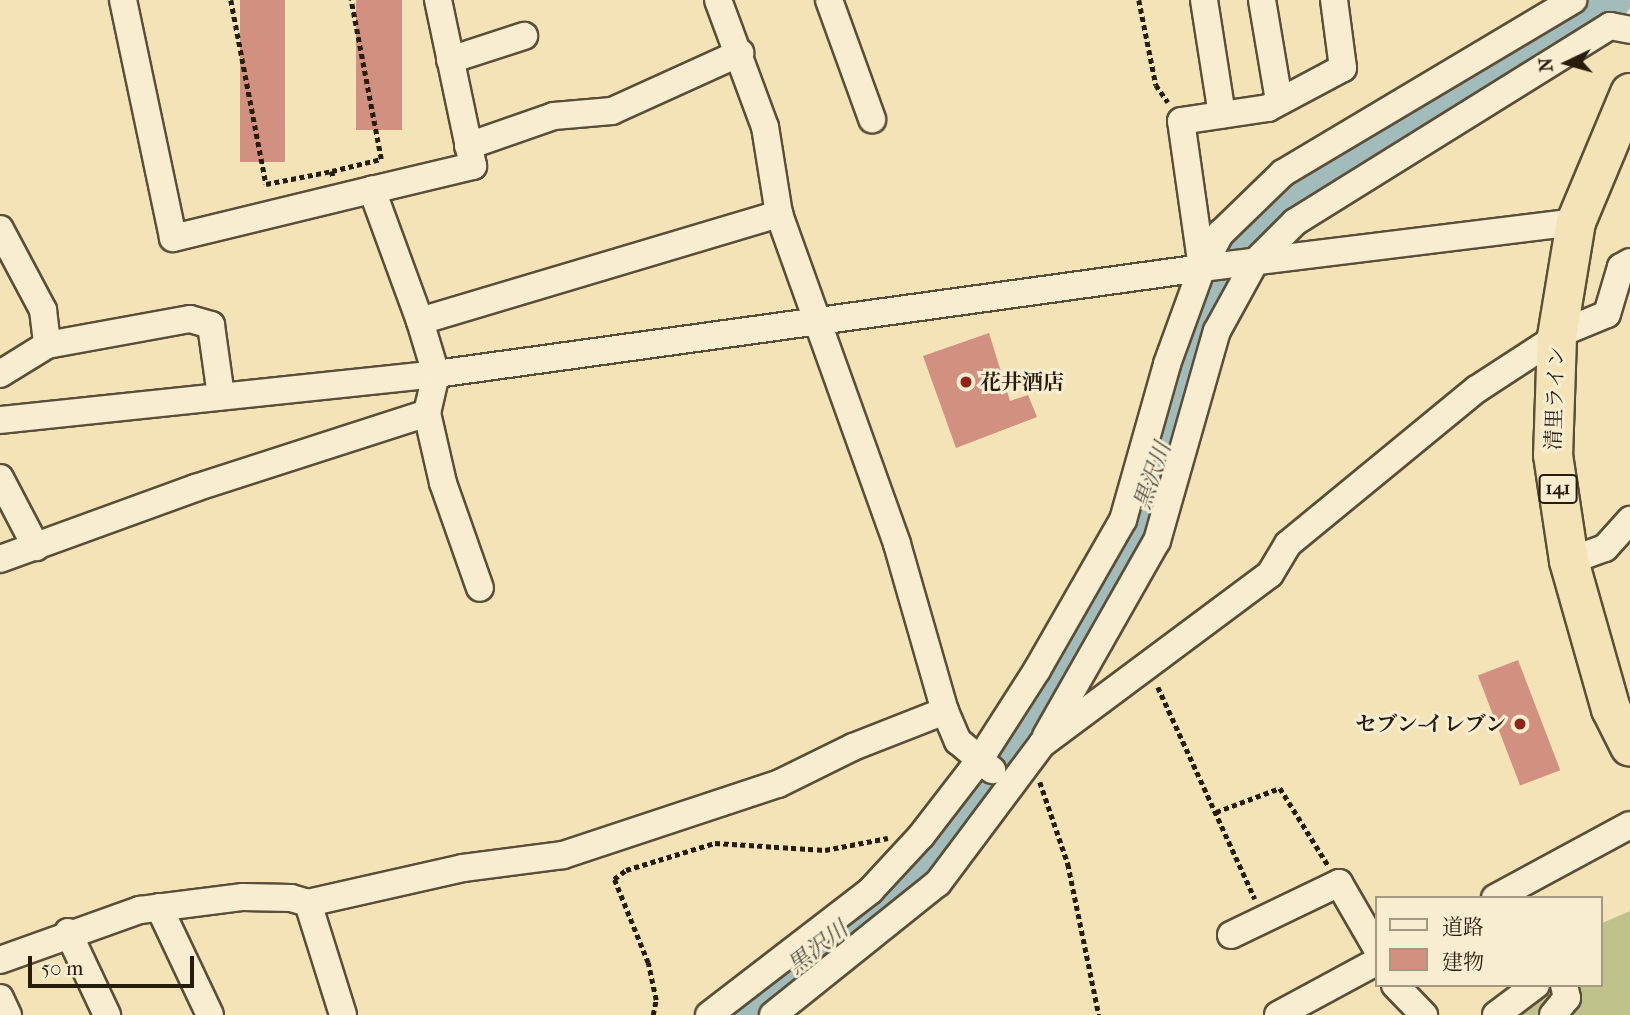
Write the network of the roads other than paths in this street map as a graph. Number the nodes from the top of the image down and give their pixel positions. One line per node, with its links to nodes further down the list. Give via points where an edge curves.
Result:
1 (123, 0): 19 (street, via 173,238)
2 (438, 0): 12 (street)
3 (718, 0): 11 (street)
4 (829, 0): 17 (street)
5 (1204, 0): 16 (street)
6 (1262, 0): 14 (street)
7 (1334, 0): 14 (street, via 1343,68)
8 (1573, 0): 15 (street)
9 (1630, 30): 15 (street, via 1610,26)
10 (524, 36): 12 (street)
11 (740, 53): 18 (street, via 612,111 554,116); 20 (street, via 765,127)
12 (450, 60): 18 (street)
13 (1630, 93): 21 (highway, 清里ライン / 141)
14 (1279, 101): 16 (street, via 1268,108)
15 (1436, 109): 23 (street, via 1295,222); 25 (street, via 1283,173 1221,233)
16 (1222, 115): 25 (street, via 1181,121)
17 (872, 118)
18 (468, 146): 19 (street, via 473,166)
19 (372, 190): 26 (street)
20 (779, 214): 26 (street); 27 (street)
21 (1576, 222): 23 (street); 28 (highway, 清里ライン / 141)
22 (0, 229): 29 (street, via 43,310)
23 (1255, 262): 25 (street); 35 (street)
24 (1630, 262): 28 (street, via 1621,267 1607,314)
25 (1202, 268): 27 (street); 35 (street)
26 (420, 321): 31 (street)
27 (816, 321): 31 (street); 44 (street, via 897,544)
28 (1557, 337): 40 (highway, 清里ライン / 141, via 1553,455); 46 (street, via 1477,389 1288,544 1270,574)
29 (47, 345): 30 (street); 32 (street, via 190,319 211,325)
30 (0, 374)
31 (436, 374): 32 (street); 33 (street)
32 (221, 396): 34 (street)
33 (427, 413): 38 (street, via 195,488); 41 (street, via 443,483)
34 (0, 420)
35 (1165, 441): 42 (street); 43 (street, via 1157,541)
36 (0, 478): 38 (street)
37 (1630, 520): 40 (street, via 1605,548)
38 (36, 547): 39 (street)
39 (0, 559)
40 (1569, 561): 45 (highway, 清里ライン / 141, via 1611,709)
41 (480, 588)
42 (1079, 596): 43 (street); 47 (street)
43 (1114, 616): 46 (street)
44 (945, 711): 47 (street, via 958,741); 50 (street, via 853,747 778,785 564,855 463,868)
45 (1630, 747)
46 (1035, 752): 47 (street)
47 (995, 772): 57 (street, via 921,836); 57 (street, via 938,883)
48 (1630, 825): 49 (street)
49 (1499, 896)
50 (308, 903): 51 (street, via 243,897); 66 (street)
51 (159, 907): 52 (street); 65 (street)
52 (68, 932): 55 (street); 64 (street)
53 (1231, 934): 54 (street, via 1339,883)
54 (1374, 958)
55 (0, 960)
56 (1374, 961): 69 (street)
57 (793, 973): 67 (street); 68 (street)
58 (1396, 987): 62 (street)
59 (1533, 987): 70 (street)
60 (1564, 987): 71 (street, via 1567,998)
61 (0, 998): 63 (street)
62 (1411, 1011)
63 (8, 1015)
64 (107, 1015)
65 (210, 1015)
66 (342, 1015)
67 (709, 1015)
68 (774, 1015)
69 (1278, 1015)
70 (1496, 1015)
71 (1553, 1015)

